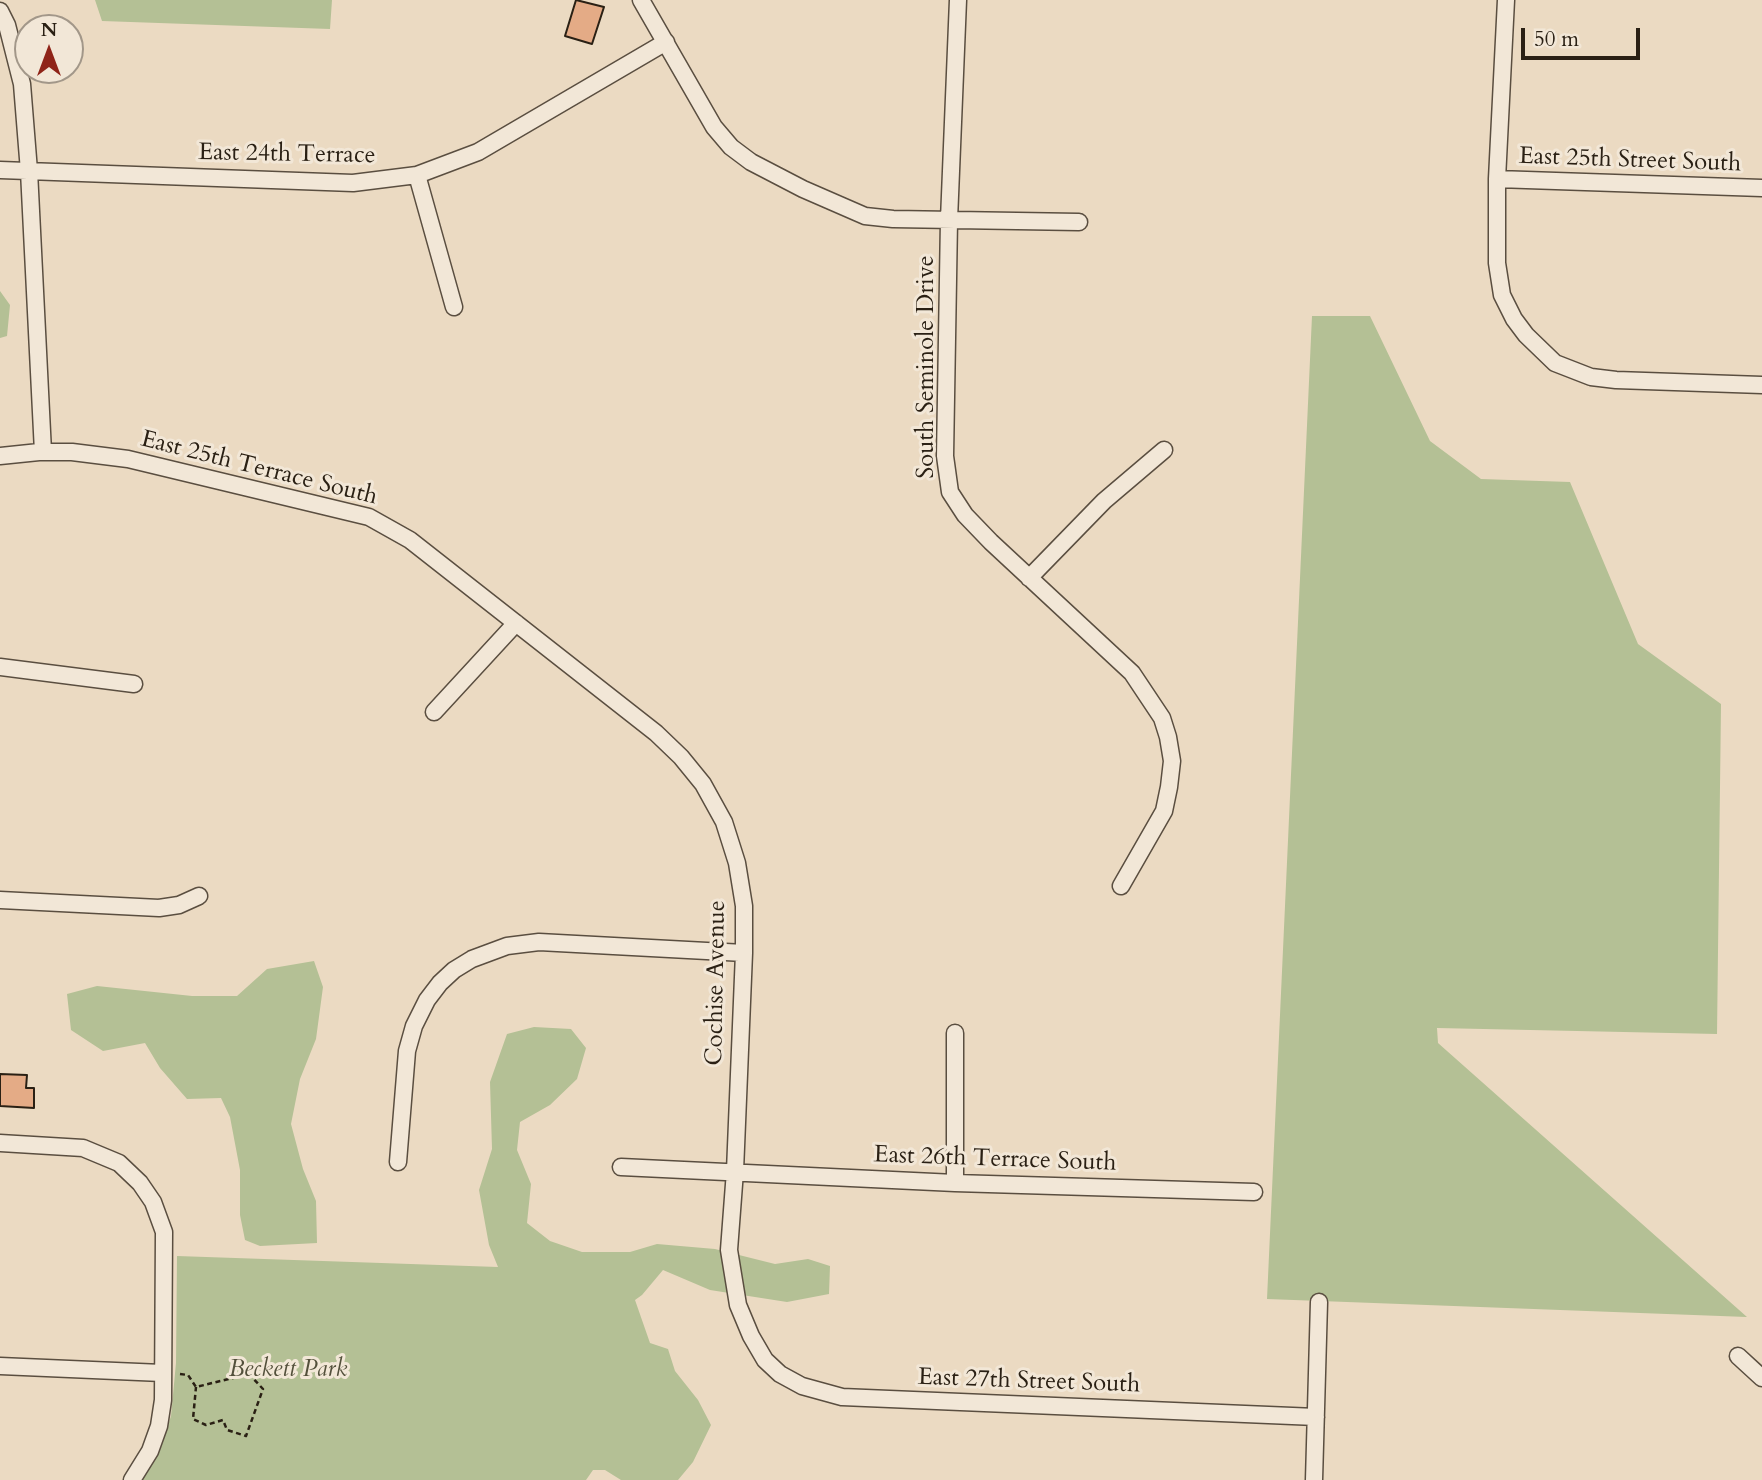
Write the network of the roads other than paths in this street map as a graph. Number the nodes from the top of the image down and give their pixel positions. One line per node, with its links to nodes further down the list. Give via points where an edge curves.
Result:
1 (641, 0): 5 (street)
2 (958, 0): 11 (street, South Seminole Drive)
3 (1506, 0): 9 (street)
4 (0, 11): 7 (street, via 22,84)
5 (666, 42): 8 (street, East 24th Terrace, via 478,152); 11 (street, via 714,127 751,162 865,216)
6 (0, 170): 7 (street, East 24th Terrace)
7 (29, 171): 8 (street, East 24th Terrace, via 353,183); 16 (street)
8 (417, 175): 13 (street)
9 (1497, 179): 10 (street, East 25th Street South); 14 (street, via 1497,263 1502,295 1526,335 1555,363 1591,377 1616,380)
10 (1762, 188)
11 (949, 220): 12 (street); 18 (street, South Seminole Drive, via 945,456 950,492 965,515)
12 (1079, 222)
13 (454, 307)
14 (1762, 385)
15 (1164, 450): 18 (street, via 1104,501)
16 (43, 452): 17 (street, East 25th Terrace South); 19 (street, East 25th Terrace South, via 128,459 369,517 410,540)
17 (0, 456)
18 (1029, 578): 23 (street, South Seminole Drive, via 1132,673 1162,718 1168,737 1172,761 1164,811)
19 (516, 623): 22 (street); 26 (street, Cochise Avenue, via 656,733 703,784 724,822 737,863 744,906)
20 (0, 667): 21 (street)
21 (134, 684)
22 (434, 712)
23 (1121, 887)
24 (199, 896): 25 (street, via 159,908)
25 (0, 900)
26 (744, 953): 29 (street, via 538,942 507,946 472,959 440,983 414,1026 407,1051); 31 (street, Cochise Avenue)
27 (955, 1032): 32 (street)
28 (0, 1143): 38 (street, via 83,1148 119,1163 140,1183 164,1232)
29 (398, 1162)
30 (621, 1167): 31 (street, East 26th Terrace South)
31 (735, 1171): 32 (street, East 26th Terrace South); 35 (street, Cochise Avenue, via 729,1250 738,1305)
32 (956, 1182): 33 (street, East 26th Terrace South)
33 (1254, 1192)
34 (1320, 1302): 40 (street)
35 (758, 1348): 40 (street, East 27th Street South, via 780,1374 802,1386 842,1397)
36 (1738, 1356): 39 (street)
37 (0, 1366): 38 (street)
38 (162, 1373): 41 (street, via 159,1426)
39 (1762, 1378)
40 (1316, 1417): 42 (street)
41 (132, 1480)
42 (1314, 1480)

